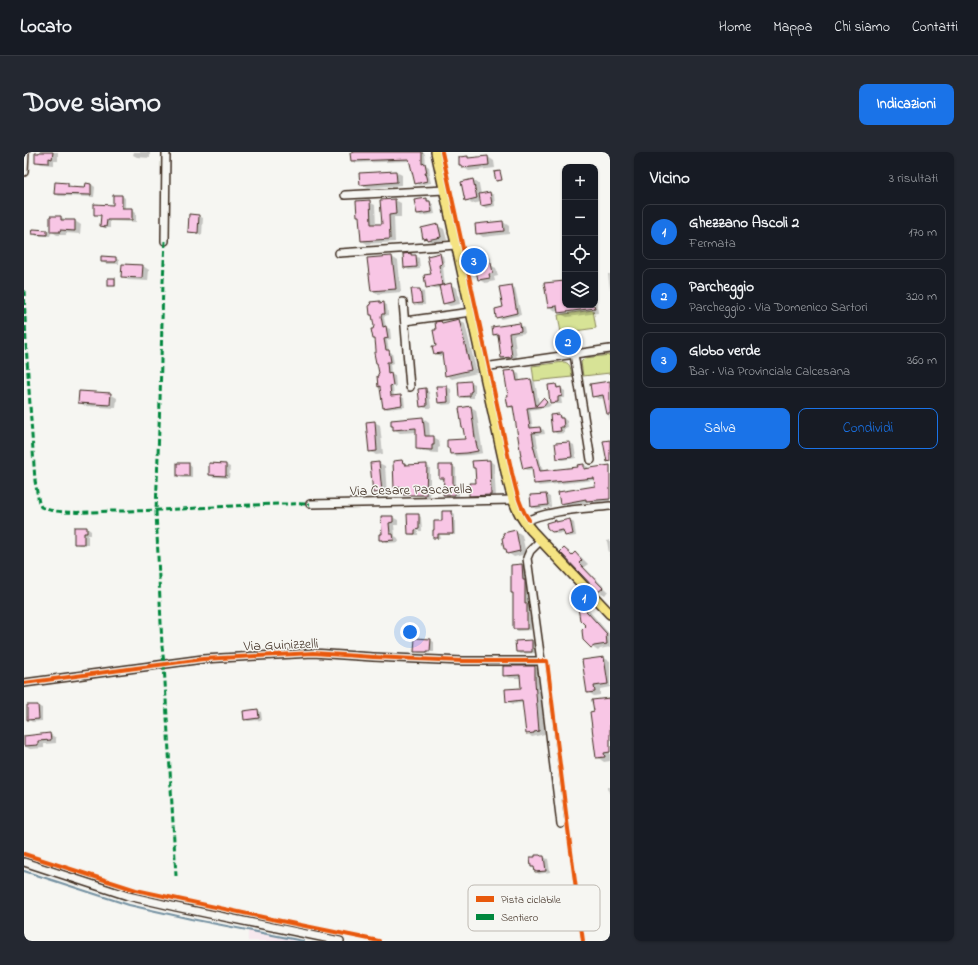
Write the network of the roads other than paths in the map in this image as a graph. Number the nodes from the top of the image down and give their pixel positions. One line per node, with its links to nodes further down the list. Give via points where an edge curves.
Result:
1 (25, 152): 4 (street)
2 (166, 152): 7 (street)
3 (436, 152): 5 (main road)
4 (24, 172)
5 (445, 190): 6 (street); 8 (main road)
6 (345, 195)
7 (165, 241)
8 (457, 245): 9 (street); 11 (main road)
9 (339, 253)
10 (403, 302): 12 (street)
11 (471, 312): 12 (street); 15 (main road)
12 (404, 322): 16 (street)
13 (610, 349): 14 (street)
14 (574, 354): 15 (street); 17 (street)
15 (484, 367): 18 (main road)
16 (410, 387)
17 (591, 460)
18 (513, 500): 19 (street, Via Cesare Pascarella); 21 (main road)
19 (310, 504)
20 (610, 506): 21 (street, via 557,512)
21 (524, 522): 22 (main road)
22 (540, 541): 23 (main road); 24 (street, via 527,558)
23 (610, 614)
24 (541, 661): 25 (street, Via Guinizzelli, via 454,661 313,653 203,659); 26 (street)
25 (24, 683)
26 (561, 824)
27 (24, 862): 28 (street, via 128,896 176,908)
28 (340, 941)

